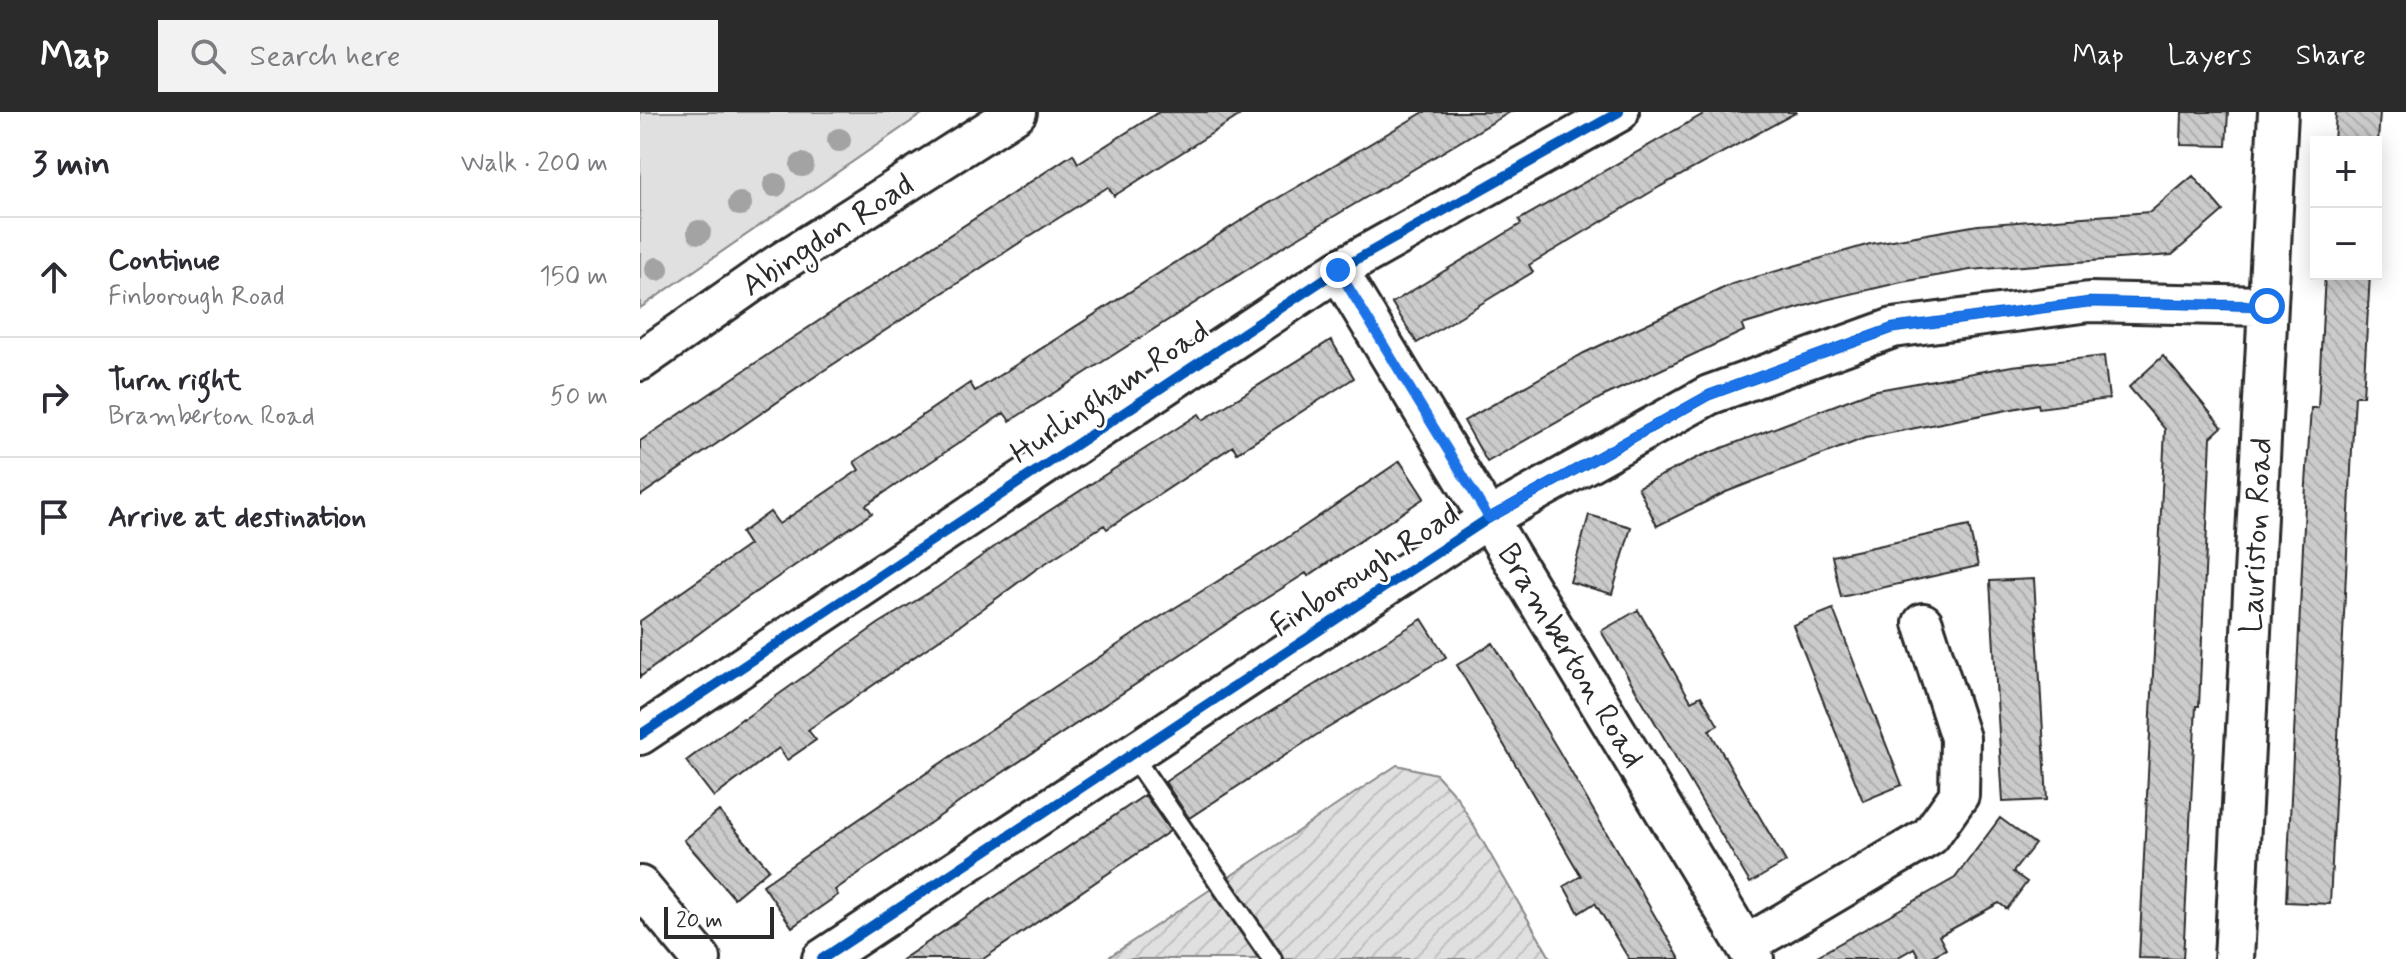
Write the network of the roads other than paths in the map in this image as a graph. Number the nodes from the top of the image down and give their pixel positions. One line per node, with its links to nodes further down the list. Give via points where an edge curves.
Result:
1 (1017, 112): 6 (street, Abingdon Road, via 777,265)
2 (1619, 112): 4 (street, Hurlingham Road)
3 (2278, 112): 5 (street, Lauriston Road)
4 (1338, 270): 7 (street, Bramberton Road); 9 (street, Hurlingham Road)
5 (2267, 306): 7 (street, Finborough Road, via 2089,302 1893,328 1709,395); 16 (street, Lauriston Road)
6 (640, 361)
7 (1489, 518): 10 (street, Finborough Road); 12 (street, Bramberton Road)
8 (1923, 623): 12 (street, via 1960,738 1959,795 1930,836)
9 (640, 735)
10 (1131, 754): 14 (street, Finborough Road); 15 (lane)
11 (640, 886): 13 (street)
12 (1750, 952)
13 (701, 959)
14 (822, 959)
15 (1272, 959)
16 (2234, 959)

